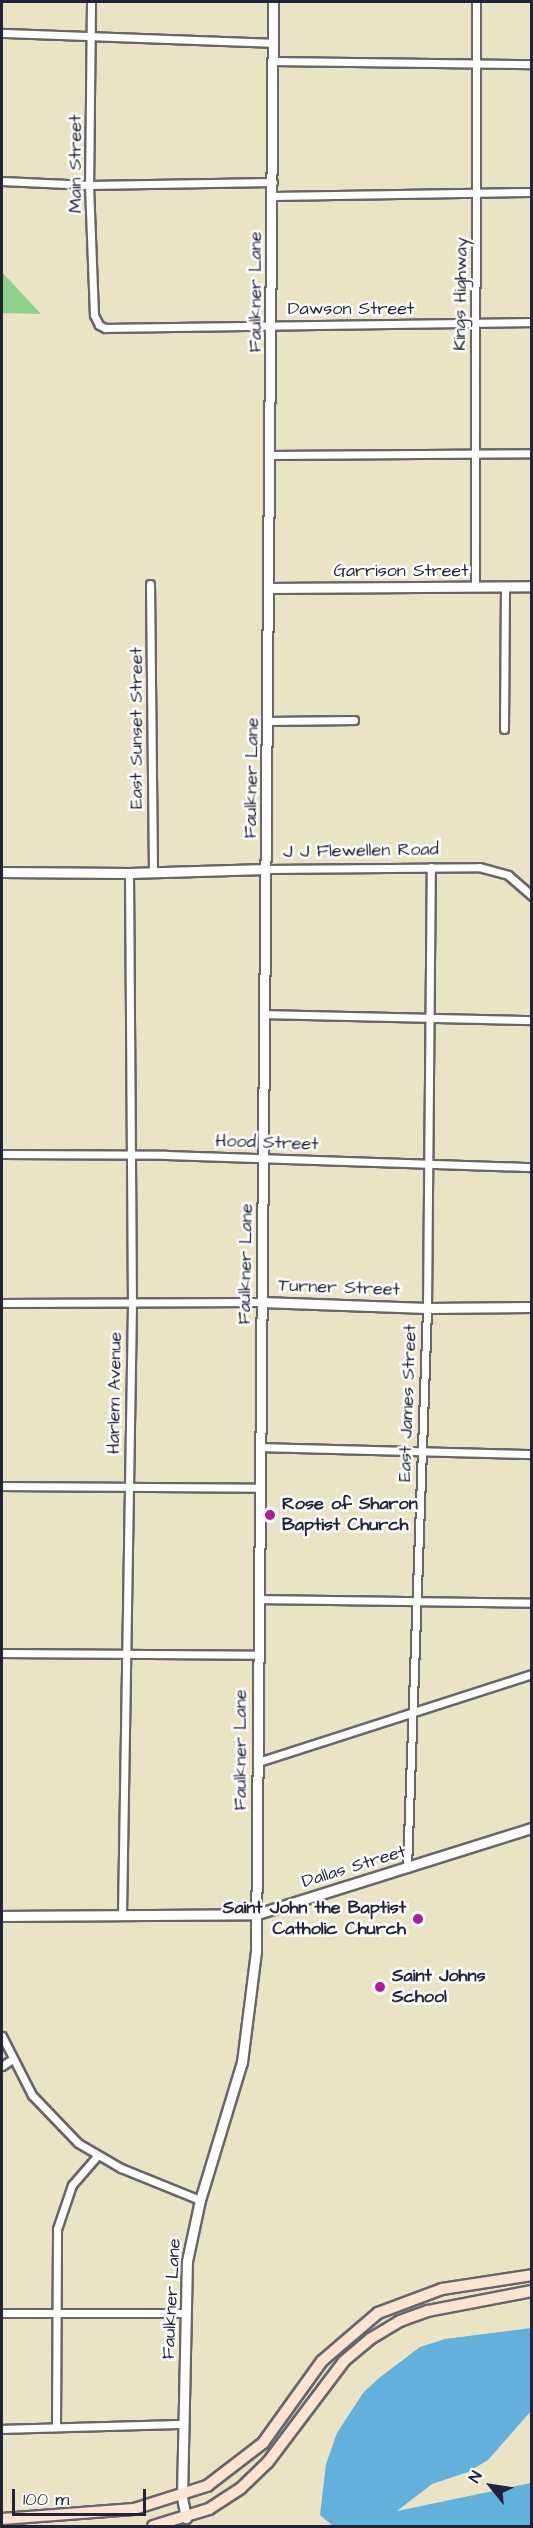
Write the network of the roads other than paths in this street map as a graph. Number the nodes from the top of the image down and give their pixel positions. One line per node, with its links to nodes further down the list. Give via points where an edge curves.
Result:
1 (92, 2): 5 (street, Main Street)
2 (273, 2): 6 (street, Faulkner Lane)
3 (476, 2): 9 (street, Kings Highway)
4 (2, 33): 5 (street)
5 (92, 39): 6 (street); 12 (street, Main Street)
6 (274, 43): 7 (street, Faulkner Lane)
7 (274, 61): 9 (street); 11 (street, Faulkner Lane)
8 (531, 64): 9 (street)
9 (476, 65): 13 (street, Kings Highway)
10 (2, 181): 12 (street)
11 (273, 182): 12 (street); 15 (street, Faulkner Lane)
12 (89, 185): 18 (street, Main Street, via 94,315)
13 (477, 192): 14 (street); 15 (street); 17 (street, Kings Highway)
14 (531, 192)
15 (273, 196): 19 (street, Faulkner Lane)
16 (531, 322): 17 (street, Dawson Street)
17 (476, 324): 19 (street, Dawson Street); 20 (street, Kings Highway)
18 (99, 325): 19 (street, Dawson Street)
19 (272, 325): 22 (street, Faulkner Lane)
20 (477, 453): 21 (street); 22 (street); 26 (street, Kings Highway)
21 (531, 453)
22 (272, 455): 27 (street, Faulkner Lane)
23 (150, 584): 34 (street, East Sunset Street)
24 (531, 585): 25 (street, Garrison Street)
25 (505, 586): 26 (street, Garrison Street); 30 (street)
26 (475, 587): 27 (street, Garrison Street)
27 (270, 588): 29 (street, Faulkner Lane)
28 (354, 720): 29 (street)
29 (270, 721): 32 (street, Faulkner Lane)
30 (504, 729)
31 (431, 867): 32 (street, J J Flewellen Road); 36 (street, J J Flewellen Road, via 489,870 508,875); 38 (street, East James Street)
32 (266, 868): 34 (street, J J Flewellen Road); 37 (street, Faulkner Lane)
33 (2, 872): 35 (street, J J Flewellen Road)
34 (153, 872): 35 (street, J J Flewellen Road)
35 (129, 873): 41 (street, Harlem Avenue)
36 (531, 896)
37 (264, 1014): 38 (street); 42 (street, Faulkner Lane)
38 (427, 1020): 39 (street); 43 (street, East James Street)
39 (531, 1020)
40 (2, 1154): 41 (street, Hood Street)
41 (131, 1154): 42 (street, Hood Street); 47 (street, Harlem Avenue)
42 (264, 1157): 43 (street, Hood Street); 45 (street, Faulkner Lane)
43 (426, 1165): 44 (street, Hood Street); 49 (street, East James Street)
44 (531, 1167)
45 (261, 1302): 47 (street, Turner Street); 49 (street, Turner Street); 50 (street, Faulkner Lane)
46 (2, 1303): 47 (street, Turner Street)
47 (132, 1304): 54 (street, Harlem Avenue)
48 (531, 1307): 49 (street, Turner Street)
49 (427, 1308): 51 (street, East James Street)
50 (260, 1448): 51 (street); 55 (street, Faulkner Lane)
51 (420, 1451): 52 (street); 57 (street, East James Street)
52 (531, 1454)
53 (2, 1486): 54 (street)
54 (128, 1486): 55 (street); 60 (street, Harlem Avenue)
55 (260, 1488): 56 (street, Faulkner Lane)
56 (259, 1599): 57 (street); 61 (street, Faulkner Lane)
57 (416, 1600): 58 (street); 63 (street, East James Street)
58 (531, 1603)
59 (2, 1653): 60 (street)
60 (127, 1654): 61 (street); 67 (street, Harlem Avenue)
61 (258, 1655): 64 (street, Faulkner Lane)
62 (531, 1674): 63 (street)
63 (413, 1713): 64 (street); 66 (street, East James Street)
64 (258, 1762): 68 (street, Faulkner Lane)
65 (531, 1828): 66 (street, Dallas Street)
66 (407, 1868): 68 (street, Dallas Street)
67 (122, 1914): 68 (street, Dallas Street); 69 (street, Dallas Street)
68 (257, 1914): 74 (street, Faulkner Lane, via 254,1986 242,2062)
69 (2, 1916)
70 (2, 2036): 71 (street)
71 (11, 2060): 72 (street); 73 (street, via 46,2114)
72 (2, 2066)
73 (97, 2156): 74 (street); 78 (street, via 78,2175 61,2211 55,2247)
74 (200, 2200): 79 (street, Faulkner Lane, via 187,2261)
75 (531, 2275): 83 (main road, via 442,2289 378,2313 322,2361 263,2443 234,2468)
76 (531, 2291): 85 (main road, via 428,2311 400,2321 370,2339 344,2361 268,2462 241,2488)
77 (2, 2313): 78 (street)
78 (55, 2313): 79 (street); 81 (street)
79 (185, 2313): 80 (street, Faulkner Lane)
80 (184, 2424): 81 (street); 83 (street, Faulkner Lane)
81 (56, 2427): 82 (street)
82 (2, 2429)
83 (182, 2497): 84 (main road, via 134,2509); 85 (street, Faulkner Lane)
84 (2, 2518)
85 (186, 2518): 86 (main road)
86 (153, 2526)

